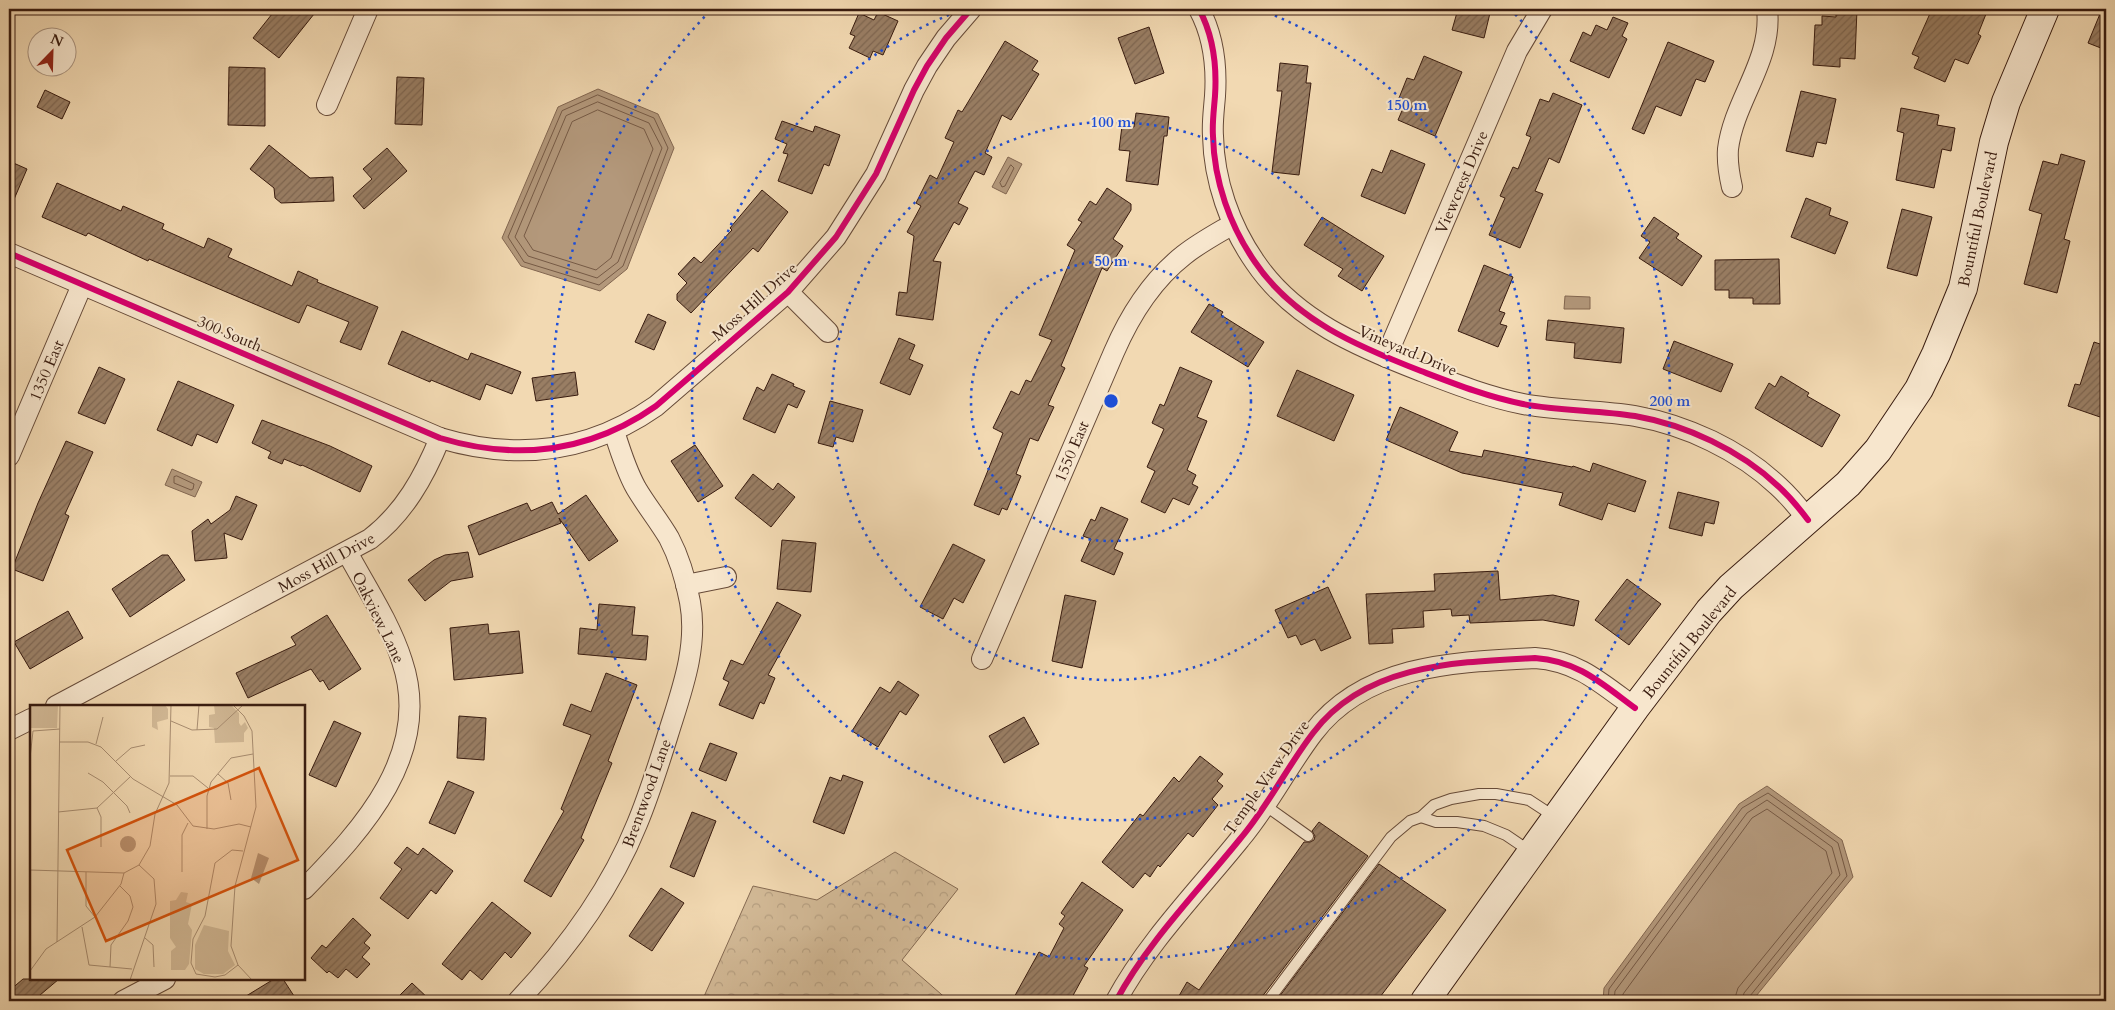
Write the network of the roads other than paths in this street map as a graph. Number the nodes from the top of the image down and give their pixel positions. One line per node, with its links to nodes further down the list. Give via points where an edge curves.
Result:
1 (368, 9): 7 (street)
2 (971, 9): 12 (street, Moss Hill Drive, via 927,66 876,174 852,214)
3 (1199, 9): 9 (street, Vineyard Drive, via 1208,30 1215,65 1214,155)
4 (1542, 9): 14 (street, Viewcrest Drive, via 1514,58)
5 (1767, 9): 8 (street, via 1764,48 1728,149)
6 (2045, 9): 18 (main road, Bountiful Boulevard, via 2003,110 1963,288 1936,354 1919,389 1878,450 1848,484)
7 (327, 105)
8 (1732, 187)
9 (1233, 224): 14 (street, Vineyard Drive, via 1256,264 1286,298 1323,326); 22 (street, 1550 East, via 1169,267 1132,315)
10 (9, 253): 11 (street, 300 South)
11 (82, 284): 16 (street, 300 South); 17 (street, 1350 East)
12 (788, 292): 13 (street, Moss Hill Drive); 15 (street, Moss Hill Drive, via 656,406)
13 (828, 332)
14 (1386, 357): 18 (street, Vineyard Drive, via 1502,399 1552,408 1635,416 1682,429 1750,464 1778,486)
15 (614, 431): 16 (street, Moss Hill Drive, via 574,444 529,451 482,448); 21 (street, Brentwood Lane, via 629,474 668,538)
16 (440, 438): 19 (street, Moss Hill Drive, via 430,463 406,504 383,529)
17 (9, 456)
18 (1808, 520): 24 (main road, Bountiful Boulevard, via 1714,605)
19 (347, 552): 23 (street, Moss Hill Drive); 32 (street, Oakview Lane, via 403,663 408,698 406,736 394,774 374,809)
20 (726, 577): 21 (street)
21 (686, 584): 35 (street, Brentwood Lane, via 693,618 691,653 682,691 637,824 592,910 552,965)
22 (982, 659)
23 (58, 705)
24 (1635, 708): 27 (street, Temple View Drive, via 1592,675 1550,659 1444,665 1401,673 1350,698 1323,722); 29 (main road, Bountiful Boulevard)
25 (30, 720): 26 (street)
26 (9, 730)
27 (1266, 806): 30 (lane); 36 (street, Temple View Drive, via 1136,966)
28 (1421, 817): 29 (lane, via 1434,805 1451,799 1496,794 1529,800); 31 (lane, via 1436,822 1484,826 1506,835); 37 (lane, via 1410,821 1391,836)
29 (1556, 817): 31 (main road, Bountiful Boulevard)
30 (1308, 836)
31 (1531, 852): 38 (main road, Bountiful Boulevard)
32 (305, 888)
33 (163, 980): 34 (street)
34 (124, 1001)
35 (518, 1001)
36 (1116, 1001)
37 (1268, 1001)
38 (1425, 1001)

